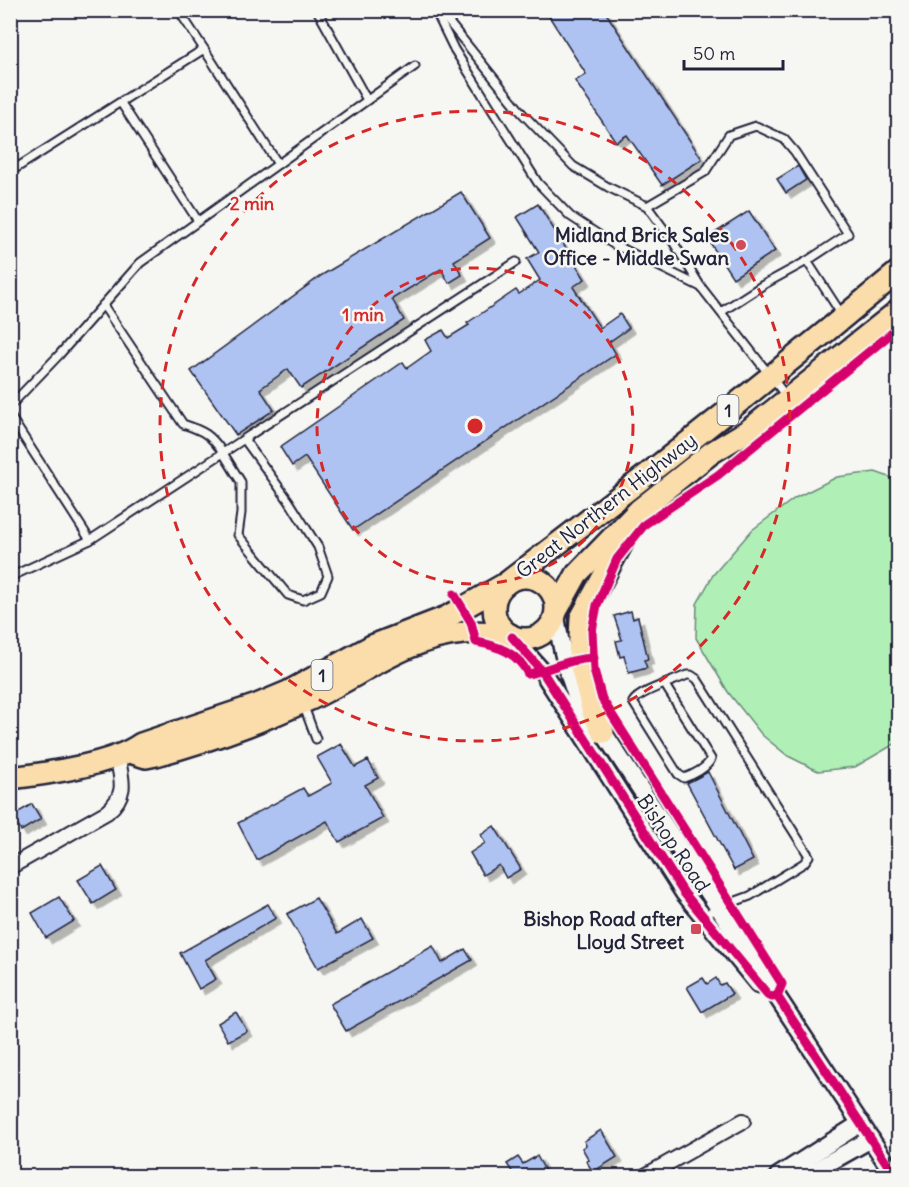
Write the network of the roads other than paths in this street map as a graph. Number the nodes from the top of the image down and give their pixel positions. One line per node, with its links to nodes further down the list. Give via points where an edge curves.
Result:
1 (194, 10): 5 (lane, via 183,17)
2 (317, 10): 7 (lane)
3 (435, 10): 16 (lane, via 453,49 538,183 562,208 613,244)
4 (440, 10): 11 (lane, via 522,113 573,166)
5 (204, 49): 8 (lane); 9 (lane)
6 (415, 66): 7 (lane)
7 (367, 100): 9 (lane)
8 (121, 103): 10 (lane); 12 (lane)
9 (278, 164): 12 (lane)
10 (10, 172)
11 (647, 206): 13 (lane, via 705,172 729,135 756,126 784,138 848,234); 16 (lane)
12 (198, 221): 17 (lane, via 140,263)
13 (807, 261): 18 (lane); 20 (lane)
14 (516, 262): 25 (lane)
15 (898, 272): 20 (main road, Great Northern Highway / 1)
16 (701, 287): 18 (lane)
17 (103, 304): 23 (lane); 26 (lane, via 183,424 212,437)
18 (721, 312): 21 (lane)
19 (894, 314): 20 (main road, via 860,324); 22 (main road, Great Northern Highway / 1)
20 (844, 318): 21 (main road, Great Northern Highway / 1)
21 (771, 376): 22 (lane); 30 (main road, Great Northern Highway / 1)
22 (788, 399): 27 (main road, Great Northern Highway / 1)
23 (10, 406)
24 (10, 416): 28 (lane)
25 (244, 439): 26 (lane); 26 (lane, via 318,547 328,576 321,592 303,600 288,595 238,535 241,482)
26 (223, 453): 28 (lane)
27 (639, 510): 31 (main road, Great Northern Highway / 1, via 577,574); 35 (main road, via 581,618 579,658)
28 (90, 540): 29 (lane)
29 (10, 577)
30 (508, 582): 31 (main road, 1, via 522,576 542,581 555,596); 32 (main road, 1, via 498,593 494,606 496,620); 34 (main road, Great Northern Highway / 1, via 447,617 372,646)
31 (556, 613): 32 (main road, 1, via 549,629 538,637 525,640); 35 (street, Bishop Road, via 564,662 576,700 594,734)
32 (511, 636): 34 (main road, Great Northern Highway / 1, via 483,632 439,637); 40 (street, Bishop Road, via 542,671 675,879)
33 (665, 685): 33 (lane, via 711,759 684,778 633,702 636,697); 40 (lane, via 691,675 697,679 809,856 750,896)
34 (300, 695): 36 (lane); 37 (main road, Great Northern Highway / 1, via 257,705 141,744)
35 (603, 732): 40 (street, Bishop Road)
36 (316, 739)
37 (123, 754): 38 (main road, Great Northern Highway / 1, via 48,773); 39 (street, via 122,793 117,804)
38 (10, 778)
39 (10, 867)
40 (710, 912): 42 (street, Bishop Road, via 769,996 777,996)
41 (743, 1121): 45 (street)
42 (861, 1123): 43 (street, Bishop Road); 46 (street)
43 (871, 1139): 44 (street, Bishop Road); 47 (street)
44 (895, 1174)
45 (645, 1176)
46 (778, 1176)
47 (805, 1176)

